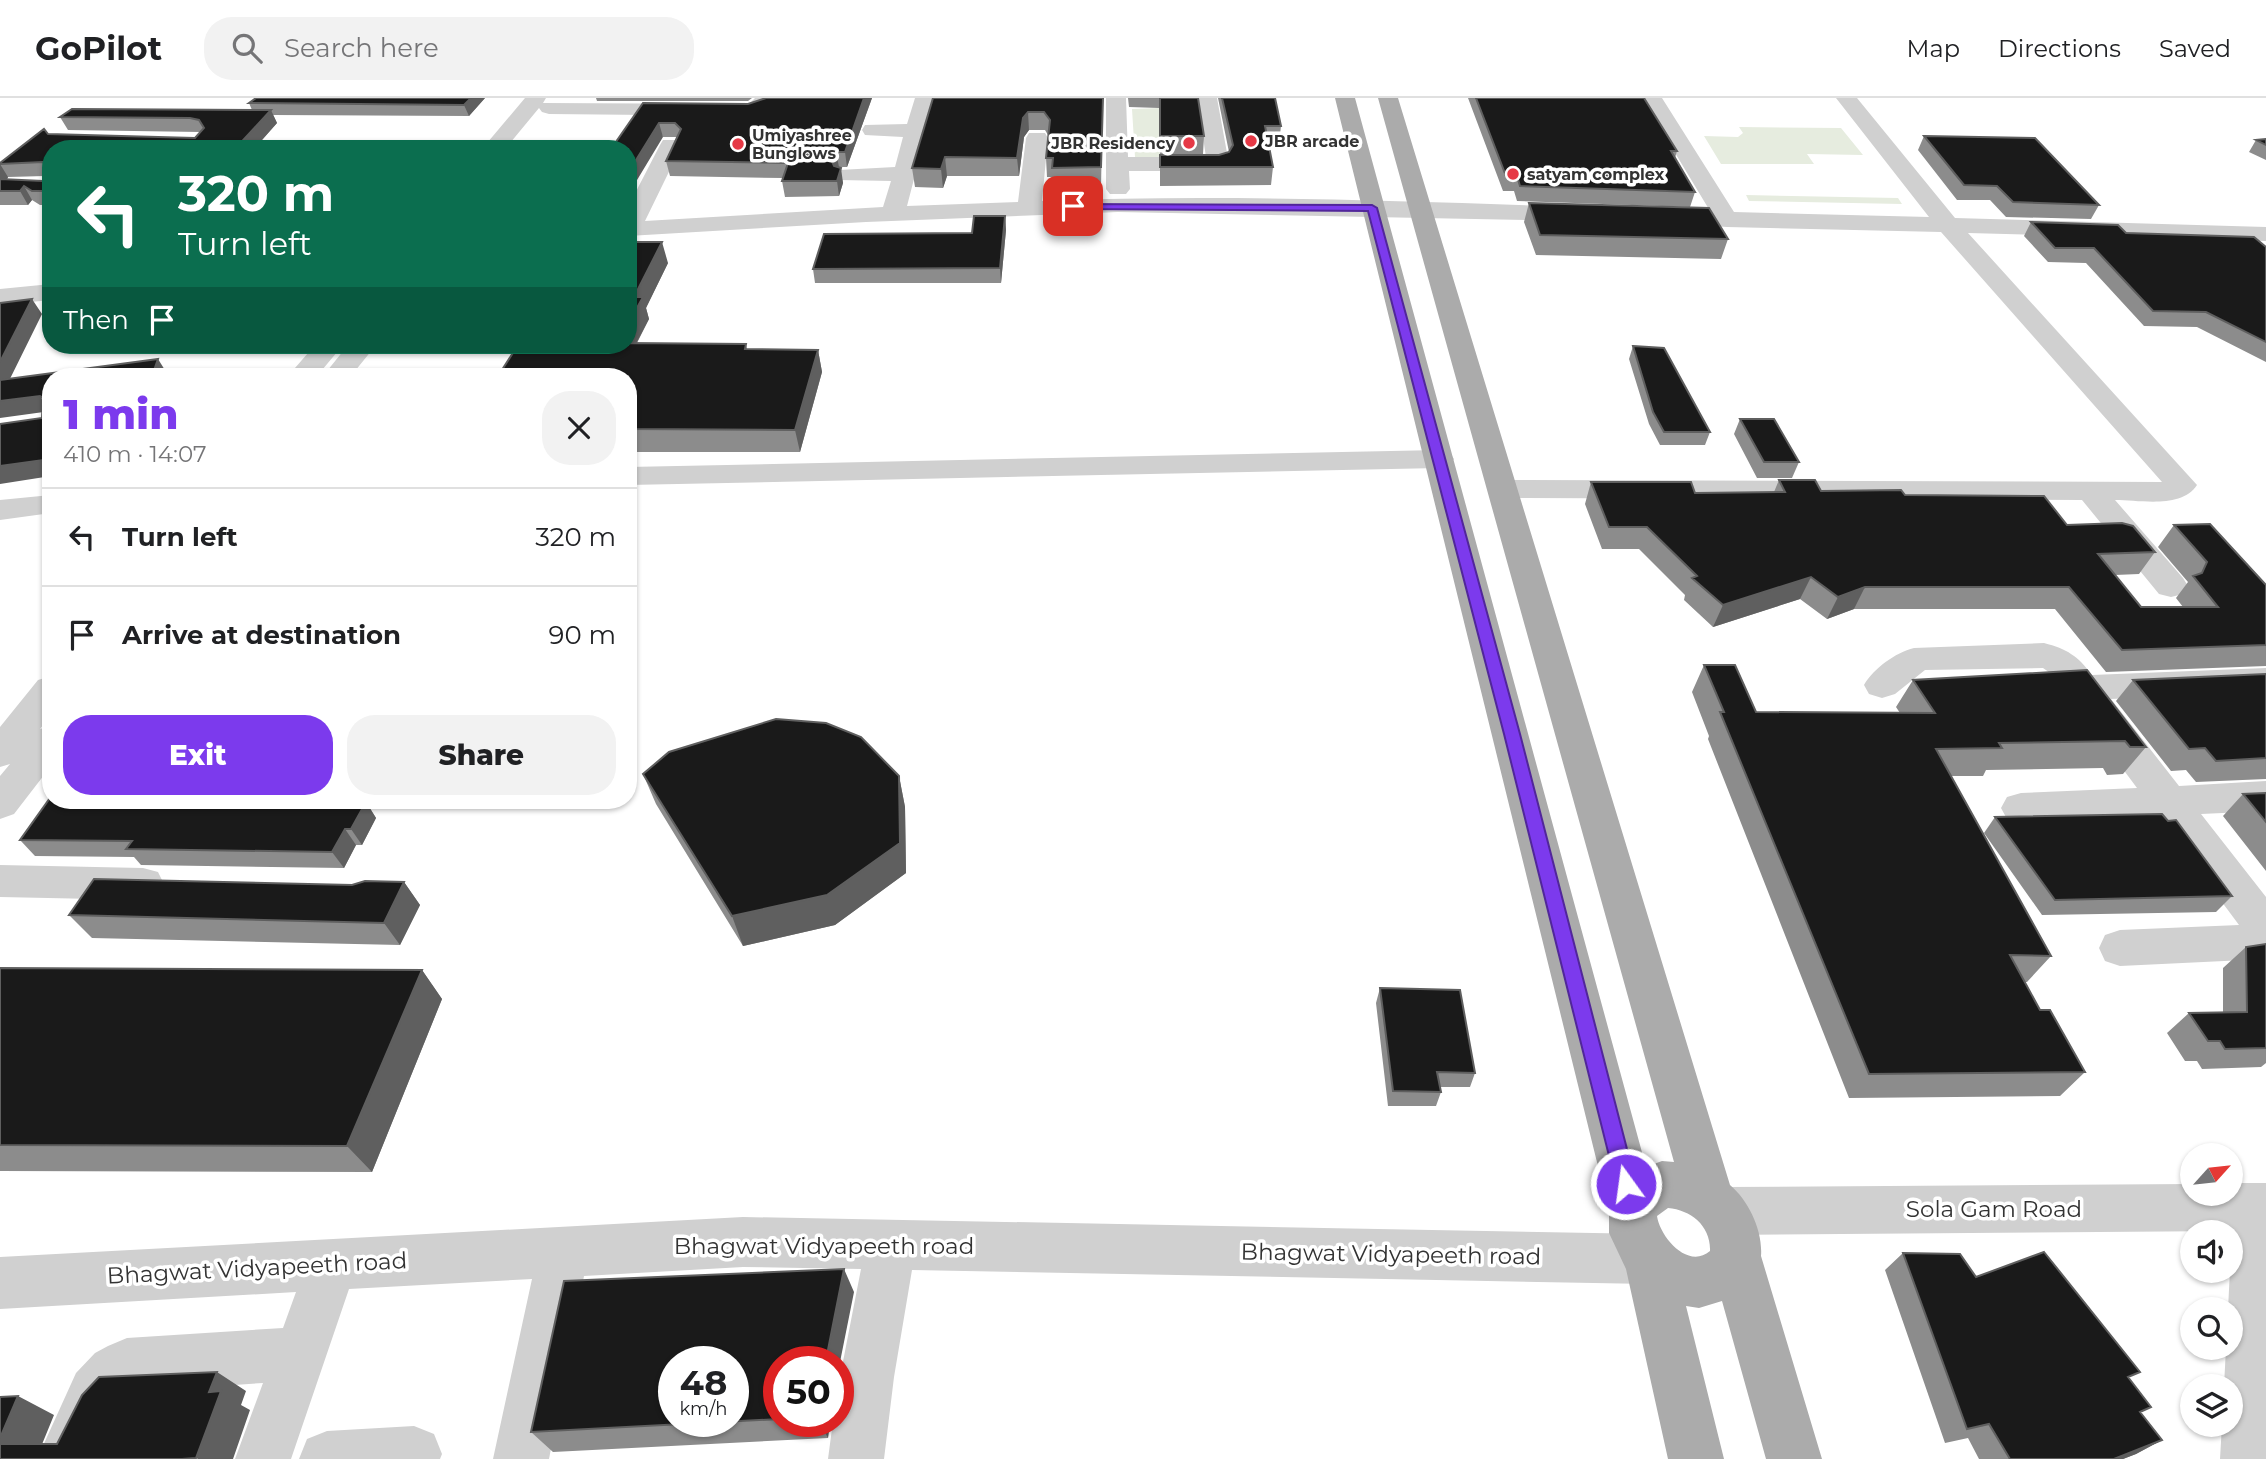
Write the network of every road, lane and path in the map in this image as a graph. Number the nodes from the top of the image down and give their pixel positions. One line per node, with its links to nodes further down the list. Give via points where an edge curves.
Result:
1 (765, 98): 10 (street, via 760,107 751,110)
2 (925, 98): 12 (street)
3 (1116, 98): 17 (street)
4 (1207, 98): 17 (street, via 1218,164)
5 (1345, 98): 22 (main road)
6 (1388, 98): 23 (main road)
7 (1652, 98): 28 (street)
8 (1846, 98): 29 (street)
9 (547, 101): 10 (street); 14 (street); 15 (street)
10 (689, 104)
11 (873, 130): 12 (street)
12 (916, 131): 18 (street)
13 (1037, 138): 21 (street)
14 (504, 140)
15 (523, 140)
16 (671, 145): 24 (street)
17 (1117, 164): 20 (street)
18 (904, 174): 19 (street); 25 (street)
19 (847, 175)
20 (1118, 205): 21 (street); 22 (street)
21 (1029, 208): 25 (street)
22 (1372, 208): 23 (street); 38 (main road)
23 (1421, 209): 26 (street); 40 (main road)
24 (637, 211)
25 (893, 214): 30 (street)
26 (1602, 215)
27 (1643, 217): 28 (street)
28 (1727, 220): 29 (street)
29 (1948, 225): 31 (street); 41 (street, via 2182,485 2174,491)
30 (637, 228)
31 (2266, 234)
32 (42, 289): 33 (street)
33 (0, 297)
34 (320, 354): 36 (street)
35 (355, 354): 37 (street)
36 (309, 368)
37 (343, 368)
38 (1439, 459): 39 (street); 60 (main road)
39 (637, 475)
40 (1504, 489): 41 (street); 61 (main road)
41 (2091, 491): 44 (street)
42 (42, 505): 43 (street)
43 (0, 510)
44 (2171, 586)
45 (2266, 680): 47 (street)
46 (1882, 685): 47 (street, via 1914,660 1924,658 2044,655 2066,666)
47 (2082, 688): 52 (street)
48 (42, 700): 50 (street)
49 (42, 750): 53 (street)
50 (0, 753)
51 (2266, 796): 52 (street)
52 (2169, 800): 54 (street); 57 (street)
53 (0, 804)
54 (2021, 808)
55 (0, 881): 56 (street)
56 (178, 885)
57 (2266, 931): 58 (street)
58 (2120, 948)
59 (2262, 1207): 61 (street, Sola Gam Road); 76 (street)
60 (1633, 1210): 61 (main road, via 1649,1189 1678,1185 1695,1189); 64 (main road, via 1632,1226)
61 (1723, 1222): 64 (main road, via 1728,1270 1717,1279 1700,1283 1682,1279); 75 (main road)
62 (891, 1245): 63 (street, Bhagwat Vidyapeeth road, via 743,1242); 64 (street, Bhagwat Vidyapeeth road); 73 (street)
63 (564, 1252): 65 (street, Bhagwat Vidyapeeth road); 72 (street)
64 (1649, 1259): 74 (main road)
65 (332, 1264): 66 (street, Bhagwat Vidyapeeth road); 67 (street)
66 (0, 1283)
67 (300, 1354): 69 (street, via 127,1365 112,1371 95,1389); 70 (street)
68 (414, 1454): 71 (street)
69 (65, 1459)
70 (263, 1459)
71 (327, 1459)
72 (521, 1459)
73 (856, 1459)
74 (1696, 1459)
75 (1794, 1459)
76 (2248, 1459)

